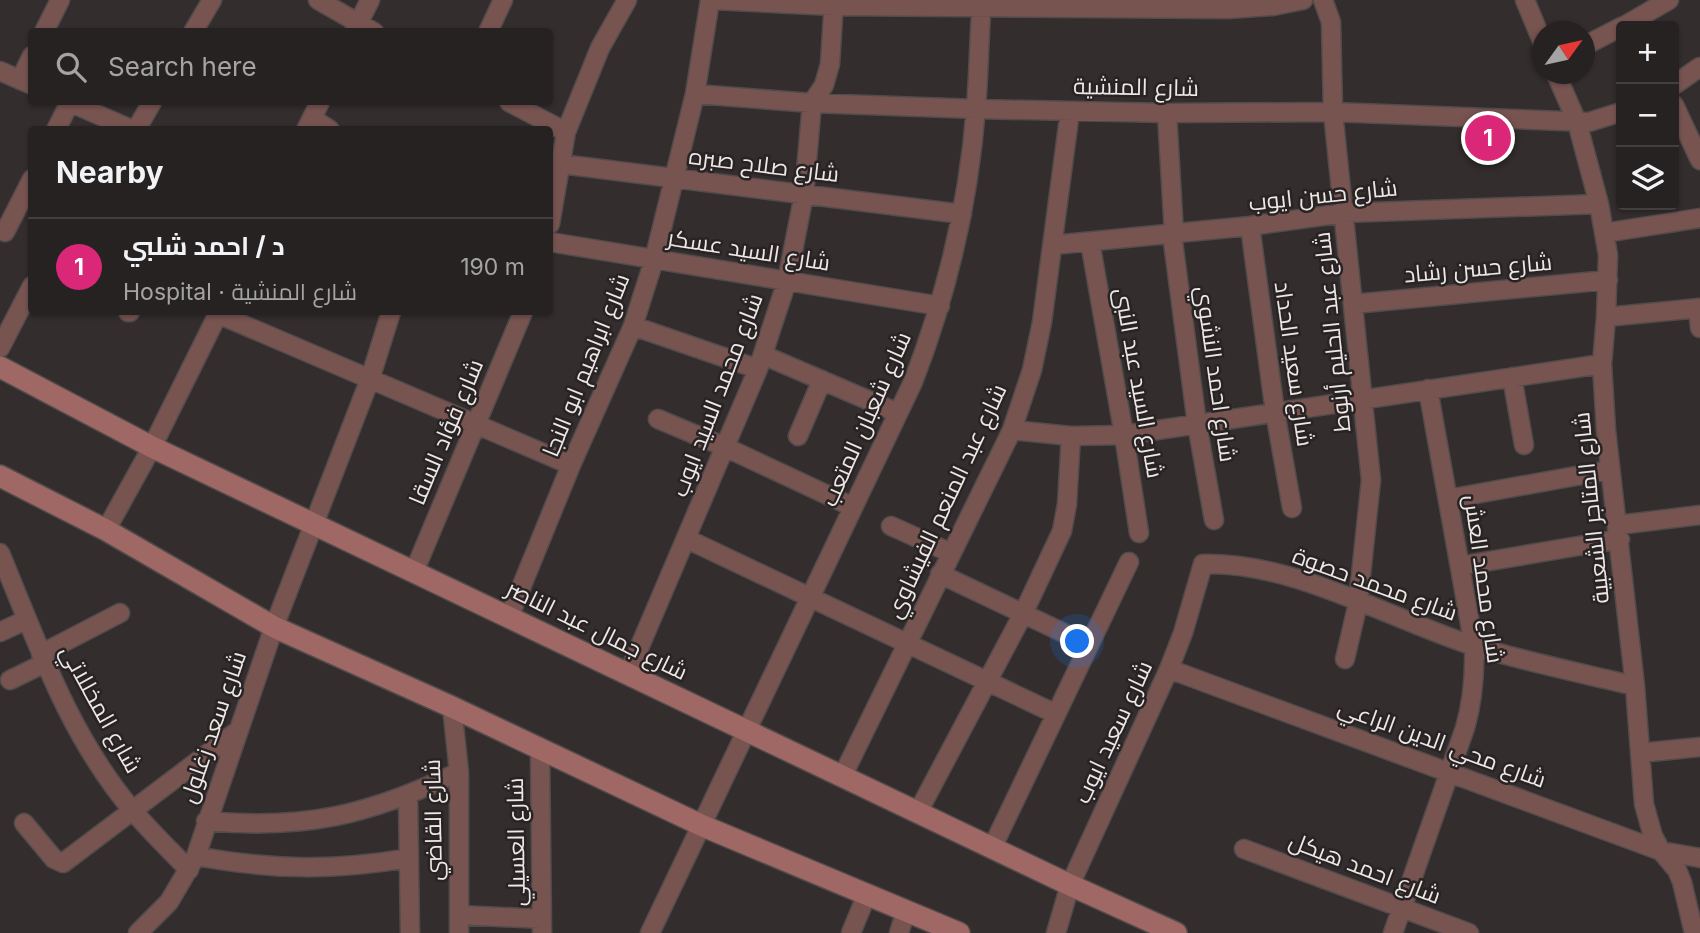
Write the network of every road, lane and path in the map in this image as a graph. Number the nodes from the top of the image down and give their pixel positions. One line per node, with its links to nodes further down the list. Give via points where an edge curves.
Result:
1 (60, 0): 18 (street)
2 (212, 0): 19 (street)
3 (318, 0): 20 (street)
4 (370, 0): 21 (street)
5 (503, 0): 22 (street)
6 (627, 0): 48 (street, via 600,48)
7 (711, 0): 12 (street); 30 (street, شارع ابراهيم ابو النجا)
8 (1303, 0): 15 (street, via 1273,6)
9 (1323, 0): 39 (street, شارع عبد الحليم أرنوط, via 1331,22)
10 (1525, 0): 16 (street)
11 (1669, 0): 17 (street)
12 (834, 3): 13 (street); 31 (street, شارع محمد السيد ايوب, via 828,75)
13 (981, 3): 14 (street); 37 (street, شارع شعبان المتعب)
14 (1136, 4): 15 (street)
15 (1228, 4)
16 (1534, 21)
17 (1632, 21)
18 (46, 28)
19 (195, 28)
20 (360, 28)
21 (362, 28)
22 (490, 28)
23 (1616, 30): 24 (street)
24 (1595, 40)
25 (1700, 68): 29 (street)
26 (0, 71): 27 (street)
27 (26, 83)
28 (1560, 84): 43 (street, شارع المتاجر الشعبية)
29 (1676, 84)
30 (695, 94): 31 (street, شارع المنشية); 51 (street, شارع ابراهيم ابو النجا)
31 (812, 103): 37 (street, شارع المنشية); 53 (street, شارع محمد السيد ايوب)
32 (68, 105): 45 (street)
33 (76, 105): 46 (street)
34 (150, 105): 47 (street)
35 (318, 105): 44 (street)
36 (515, 105): 48 (street)
37 (976, 109): 38 (street, شارع المنشية); 57 (street, شارع شعبان المتعب)
38 (1070, 111): 40 (street, شارع المنشية); 65 (street, شارع عبد المنعم الفيشاوي)
39 (1333, 112): 40 (street, شارع المنشية); 43 (street, شارع المنشية); 56 (street, شارع عبد الحليم أرنوط)
40 (1167, 113): 62 (street, شارع احمد النشوي)
41 (1616, 114): 43 (street, شارع المنشية)
42 (1679, 115): 49 (street)
43 (1577, 122): 54 (street, شارع المتاجر الشعبية)
44 (309, 124)
45 (58, 126)
46 (126, 126)
47 (137, 126)
48 (566, 132): 50 (street)
49 (1700, 160)
50 (561, 164): 51 (street, شارع صلاح صبره); 55 (street)
51 (674, 178): 53 (street, شارع صلاح صبره); 66 (street, شارع ابراهيم ابو النجا)
52 (28, 187): 60 (street)
53 (804, 194): 57 (street, شارع صلاح صبره); 68 (street, شارع محمد السيد ايوب)
54 (1599, 204): 56 (street, شارع حسن ايوب); 61 (street, شارع المتاجر الشعبية)
55 (553, 208)
56 (1344, 213): 59 (street, شارع حسن ايوب); 70 (street, شارع عبد الحليم أرنوط)
57 (962, 214): 71 (street, شارع شعبان المتعب)
58 (1700, 218): 61 (street)
59 (1250, 226): 62 (street, شارع حسن ايوب); 89 (street, شارع سعيد الحداد)
60 (5, 232)
61 (1604, 233): 67 (street, شارع المتاجر الشعبية)
62 (1173, 234): 63 (street, شارع حسن ايوب); 93 (street, شارع احمد النشوي)
63 (1090, 242): 65 (street, شارع حسن ايوب); 95 (street, شارع السيد عبد النبى)
64 (553, 243): 66 (street, شارع السيد عسكر)
65 (1053, 245): 94 (street, شارع عبد المنعم الفيشاوي, via 1032,370)
66 (654, 260): 68 (street, شارع السيد عسكر); 78 (street, شارع ابراهيم ابو النجا)
67 (1608, 280): 70 (street, شارع حسن رشاد); 77 (street, شارع المتاجر الشعبية)
68 (787, 281): 71 (street, شارع السيد عسكر); 81 (street, شارع محمد السيد ايوب)
69 (28, 294): 80 (street)
70 (1353, 304): 88 (street, شارع عبد الحليم أرنوط)
71 (940, 306): 90 (street, شارع شعبان المتعب)
72 (1699, 308): 77 (street); 79 (street)
73 (217, 315): 99 (street)
74 (223, 315): 85 (street)
75 (390, 315): 85 (street, شارع سعد زغلول)
76 (522, 315): 92 (street, شارع فؤاد السقا)
77 (1606, 317): 82 (street, شارع المتاجر الشعبية)
78 (633, 326): 81 (street); 101 (street, شارع ابراهيم ابو النجا)
79 (1700, 328)
80 (0, 348)
81 (761, 362): 86 (street); 100 (street, شارع محمد السيد ايوب)
82 (1602, 364): 84 (street); 102 (street, شارع المتاجر الشعبية)
83 (0, 367): 99 (street, شارع جمال عبد الناصر)
84 (1512, 377): 87 (street); 98 (street)
85 (370, 379): 92 (street); 109 (street, شارع سعد زغلول)
86 (822, 380): 90 (street); 96 (street)
87 (1428, 389): 88 (street); 104 (street, شارع محمد العش)
88 (1363, 399): 89 (street); 124 (street, شارع عبد الحليم أرنوط, via 1371,480)
89 (1275, 412): 93 (street); 106 (street, شارع سعيد الحداد)
90 (898, 413): 105 (street, شارع شعبان المتعب)
91 (657, 419): 100 (street)
92 (475, 424): 101 (street); 120 (street, شارع فؤاد السقا)
93 (1197, 424): 95 (street); 108 (street, شارع احمد النشوي)
94 (1012, 430): 97 (street); 116 (street, شارع عبد المنعم الفيشاوي)
95 (1125, 435): 97 (street); 113 (street, شارع السيد عبد النبى)
96 (798, 436)
97 (1071, 436): 126 (street, via 1062,531)
98 (1524, 445)
99 (152, 447): 109 (street, شارع جمال عبد الناصر); 111 (street)
100 (725, 447): 105 (street); 114 (street, شارع محمد السيد ايوب)
101 (570, 465): 127 (street, شارع ابراهيم ابو النجا)
102 (1609, 470): 104 (street); 112 (street, شارع المتاجر الشعبية)
103 (0, 476): 111 (street)
104 (1448, 499): 119 (street, شارع محمد العش)
105 (853, 507): 123 (street, شارع شعبان المتعب)
106 (1292, 508)
107 (1700, 515): 112 (street)
108 (1214, 520)
109 (315, 525): 120 (street, شارع جمال عبد الناصر); 129 (street, شارع سعد زغلول)
110 (891, 526): 116 (street)
111 (106, 530): 129 (street)
112 (1619, 532): 119 (street); 140 (street, شارع المتاجر الشعبية)
113 (1139, 533)
114 (687, 539): 123 (street); 137 (street, شارع محمد السيد ايوب)
115 (0, 553): 122 (street, شارع المخللاتي)
116 (951, 553): 121 (street, شارع عبد المنعم الفيشاوي)
117 (1129, 562): 132 (street)
118 (1218, 565): 124 (street, شارع محمد حصوة, via 1281,575); 136 (street, شارع سعيد ايوب, via 1200,566 1194,599)
119 (1460, 566): 133 (street, شارع محمد العش)
120 (414, 572): 127 (street, شارع جمال عبد الناصر)
121 (940, 573): 126 (street); 131 (street, شارع عبد المنعم الفيشاوي)
122 (6, 584): 128 (street, شارع المخللاتي)
123 (810, 597): 131 (street); 144 (street, شارع شعبان المتعب)
124 (1358, 603): 133 (street, شارع محمد حصوة); 135 (street, شارع عبد الحليم أرنوط)
125 (120, 613): 134 (street)
126 (1023, 614): 132 (street); 139 (street)
127 (509, 617): 137 (street, شارع جمال عبد الناصر)
128 (26, 620): 130 (street); 134 (street, شارع المخللاتي)
129 (274, 626): 141 (street); 143 (street, شارع سعد زغلول)
130 (0, 632)
131 (907, 643): 139 (street); 150 (street, شارع عبد المنعم الفيشاوي)
132 (1089, 645): 142 (street)
133 (1474, 646): 140 (street, شارع محمد حصوة); 149 (street, شارع محمد العش, via 1472,704)
134 (43, 659): 138 (street); 152 (street, شارع المخللاتي, via 97,761)
135 (1345, 659)
136 (1169, 668): 149 (street, شارع محي الدين الراعي); 163 (street, شارع سعيد ايوب)
137 (628, 674): 144 (street, شارع جمال عبد الناصر)
138 (10, 680)
139 (987, 682): 142 (street); 153 (street)
140 (1635, 686): 147 (street, شارع المتاجر الشعبية)
141 (452, 707): 146 (street); 148 (street, شارع القاضي)
142 (1056, 714): 157 (street)
143 (239, 730): 152 (street); 154 (street, شارع سعد زغلول)
144 (748, 731): 150 (street, شارع جمال عبد الناصر); 156 (street, شارع شعبان المتعب)
145 (1700, 747): 147 (street)
146 (540, 750): 156 (street); 168 (street, شارع العسيلي)
147 (1640, 753): 159 (street, شارع المتاجر الشعبية, via 1647,821)
148 (459, 772): 151 (street); 167 (street, شارع القاضي)
149 (1451, 772): 159 (street, شارع محي الدين الراعي); 165 (street, شارع محمد العش)
150 (843, 775): 153 (street, شارع جمال عبد الناصر)
151 (408, 796): 154 (street, via 308,821); 160 (street)
152 (133, 811): 155 (street, via 63,863 54,859); 162 (street, شارع المخللاتي)
153 (918, 812): 157 (street, شارع جمال عبد الناصر)
154 (206, 821): 162 (street, شارع سعد زغلول)
155 (24, 823)
156 (703, 826): 164 (street); 171 (street, شارع شعبان المتعب)
157 (992, 848): 163 (street, شارع جمال عبد الناصر)
158 (1244, 849): 165 (street, شارع احمد هيكل)
159 (1661, 851): 161 (street, شارع محي الدين الراعي); 179 (street, شارع المتاجر الشعبية, via 1682,882)
160 (409, 858): 162 (street, via 302,869); 170 (street)
161 (1700, 858)
162 (192, 863): 169 (street, شارع سعد زغلول, via 169,902)
163 (1070, 885): 175 (street, شارع سعيد ايوب); 176 (street, شارع جمال عبد الناصر)
164 (867, 894): 166 (street); 172 (street)
165 (1402, 909): 177 (street, شارع محمد العش); 178 (street, شارع احمد هيكل)
166 (906, 911): 173 (street); 174 (street)
167 (459, 924): 168 (street)
168 (542, 926)
169 (140, 933)
170 (410, 933)
171 (650, 933)
172 (852, 933)
173 (899, 933)
174 (959, 933)
175 (1056, 933)
176 (1176, 933)
177 (1393, 933)
178 (1469, 933)
179 (1694, 933)

